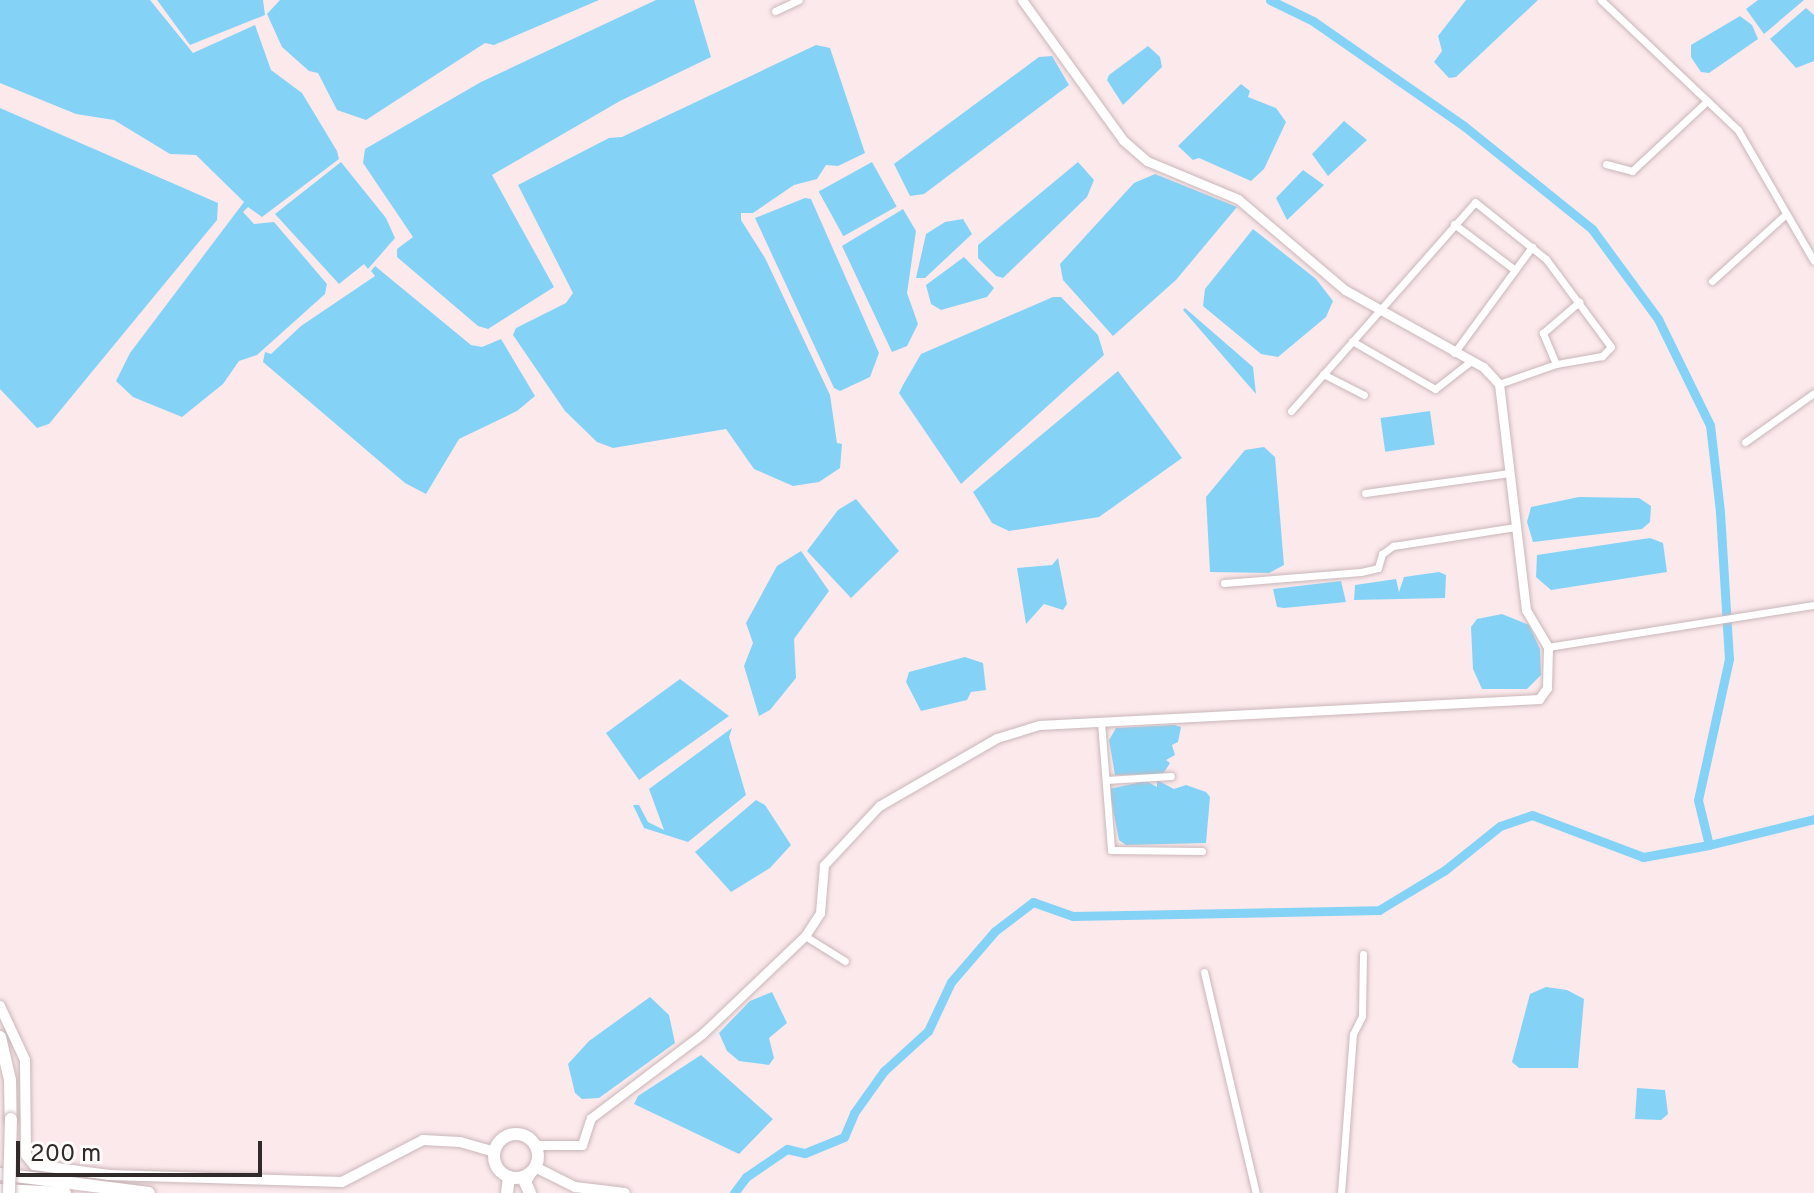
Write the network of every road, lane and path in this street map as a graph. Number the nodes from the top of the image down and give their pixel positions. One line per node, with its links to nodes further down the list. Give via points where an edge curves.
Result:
1 (799, 0): 4 (street)
2 (1022, 0): 14 (street, via 1123,140 1147,161 1238,199)
3 (1601, 0): 5 (street)
4 (775, 11)
5 (1707, 101): 6 (street, via 1632,171); 7 (street, via 1738,130)
6 (1606, 164)
7 (1786, 214): 10 (street); 12 (street)
8 (1454, 224): 9 (street, via 1479,203); 11 (street); 14 (street)
9 (1532, 247): 11 (street); 13 (street)
10 (1814, 261)
11 (1515, 270): 16 (street)
12 (1712, 281)
13 (1579, 302): 18 (street, via 1543,333); 18 (street, via 1611,351)
14 (1378, 312): 15 (street); 16 (street)
15 (1352, 341): 17 (street, via 1435,389); 19 (street)
16 (1454, 353): 17 (street)
17 (1471, 361): 20 (street)
18 (1556, 364): 20 (street)
19 (1323, 374): 22 (street); 23 (street)
20 (1499, 384): 25 (street)
21 (1814, 393): 24 (street)
22 (1364, 395)
23 (1291, 411)
24 (1745, 442)
25 (1510, 473): 26 (street); 27 (street)
26 (1365, 493)
27 (1516, 527): 28 (street, via 1393,546 1382,554 1378,568 1361,572); 30 (street, via 1526,610)
28 (1224, 583)
29 (1814, 605): 30 (street)
30 (1548, 647): 31 (street, via 1547,688 1539,699)
31 (1101, 722): 33 (street); 35 (street, via 1039,725 997,738 879,806 824,865 820,913)
32 (1171, 776): 33 (street)
33 (1106, 780): 34 (street, via 1111,850)
34 (1202, 851)
35 (805, 936): 37 (street); 41 (street, via 702,1034 591,1118 582,1145)
36 (1363, 954): 54 (street, via 1362,1016 1353,1034)
37 (845, 961)
38 (1204, 972): 53 (street)
39 (0, 1006): 42 (main road, via 25,1060 26,1155 34,1165 109,1175 342,1182 423,1140 460,1142)
40 (0, 1037): 47 (highway, bridge, via 10,1080)
41 (535, 1145): 42 (highway, via 516,1133 501,1139); 43 (highway)
42 (494, 1152): 45 (highway, via 497,1167)
43 (533, 1170): 45 (highway); 51 (highway, via 525,1182); 52 (main road, via 575,1187)
44 (0, 1174): 49 (highway)
45 (509, 1177): 50 (highway)
46 (0, 1190): 48 (highway)
47 (9, 1193)
48 (65, 1193)
49 (149, 1193)
50 (507, 1193)
51 (530, 1193)
52 (625, 1193)
53 (1256, 1193)
54 (1341, 1193)

